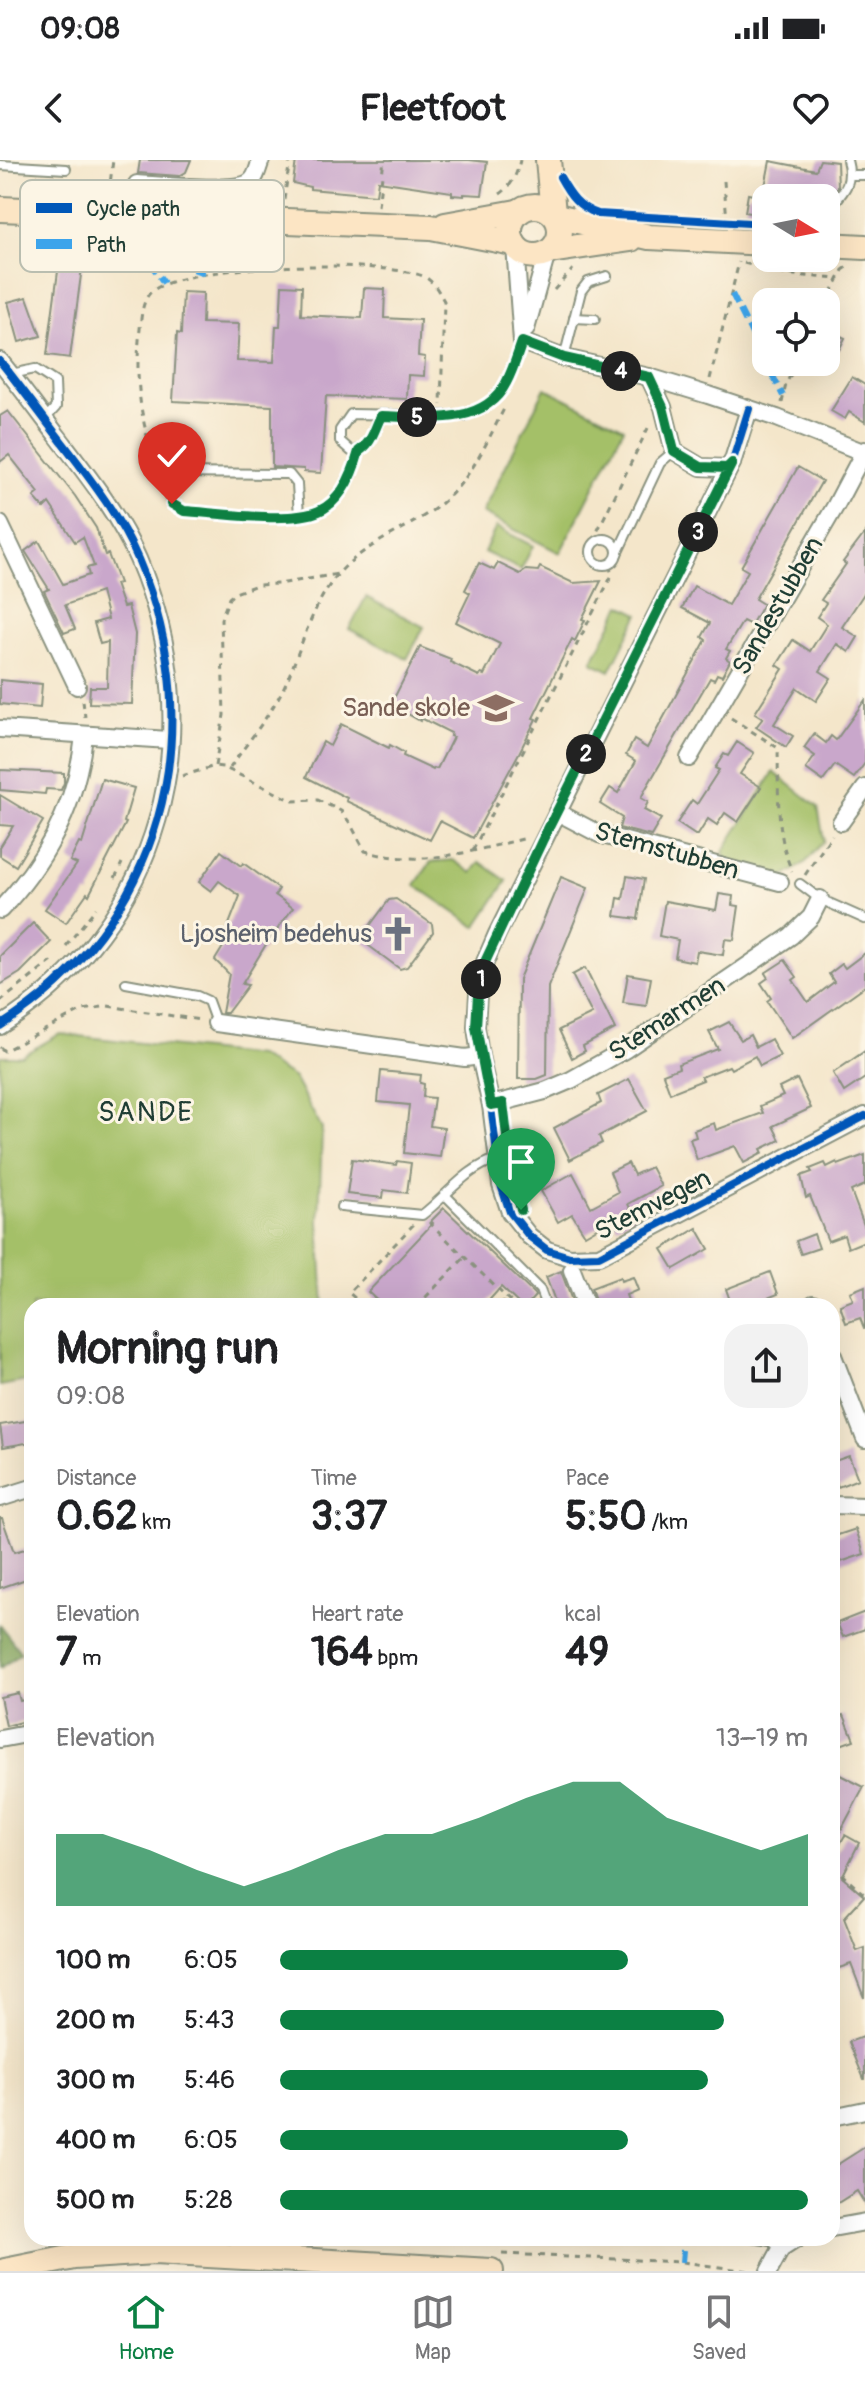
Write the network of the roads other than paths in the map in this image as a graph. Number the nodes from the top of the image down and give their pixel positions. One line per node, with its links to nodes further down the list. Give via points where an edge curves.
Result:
1 (261, 160): 9 (street)
2 (538, 160): 13 (street)
3 (548, 160): 14 (street)
4 (847, 160): 7 (lane)
5 (0, 165): 6 (lane)
6 (66, 169)
7 (851, 175): 8 (lane); 10 (lane)
8 (865, 175)
9 (252, 180)
10 (840, 195)
11 (0, 209): 12 (street)
12 (20, 210)
13 (519, 211): 14 (street, via 541,206); 16 (street); 19 (street, via 510,227)
14 (555, 215): 17 (street); 20 (street, via 560,231)
15 (284, 221): 16 (street)
16 (431, 227): 19 (street)
17 (649, 237): 18 (street); 20 (street)
18 (752, 242)
19 (514, 245): 20 (street, via 526,255); 24 (street)
20 (549, 252): 24 (street)
21 (607, 276): 22 (lane, via 588,282)
22 (574, 318): 23 (lane); 25 (lane)
23 (595, 319)
24 (522, 342): 25 (street); 29 (lane, via 505,386 488,404 464,416)
25 (564, 358): 27 (street)
26 (5, 368): 30 (street); 30 (lane, via 35,369 55,382 56,407)
27 (649, 377): 28 (street); 32 (street)
28 (749, 409): 33 (street); 34 (street, Stemvegen)
29 (381, 416): 31 (lane, via 367,446); 31 (lane, via 351,414 345,420 340,441)
30 (45, 419): 42 (street, via 99,491 149,587 165,652 172,713)
31 (359, 451): 35 (lane, via 333,502)
32 (674, 451): 34 (street, via 701,467 727,468); 38 (lane, via 660,463)
33 (865, 452): 43 (street, Sandestubben)
34 (732, 463): 45 (street, Stemvegen)
35 (299, 516): 35 (lane, via 297,484 289,474 159,473 172,504 184,511)
36 (0, 524): 37 (street)
37 (5, 545): 39 (street)
38 (617, 554): 38 (lane, via 608,539 595,542 591,550 600,564 609,564)
39 (77, 686)
40 (0, 729): 41 (street)
41 (84, 736): 42 (street); 50 (street, via 76,784 54,839)
42 (169, 740): 54 (street, via 155,834 120,910 69,971)
43 (689, 758)
44 (865, 788): 46 (street)
45 (557, 812): 47 (street, Stemstubben, via 599,834); 55 (street, Stemvegen, via 485,962 476,1027)
46 (841, 822)
47 (780, 882)
48 (800, 884): 49 (lane)
49 (820, 899): 51 (lane); 56 (street, Stemarmen, via 811,917 791,936 626,1049 545,1091)
50 (0, 910)
51 (865, 919)
52 (126, 983): 53 (lane, via 197,996 208,1001)
53 (216, 1023): 55 (street)
54 (0, 1026)
55 (480, 1056): 56 (street, Stemvegen)
56 (491, 1105): 58 (street, Stemvegen)
57 (865, 1116): 58 (street, Stemvegen, via 599,1256 555,1253 529,1236 510,1212)
58 (497, 1159): 59 (lane, via 479,1165)
59 (446, 1196): 60 (lane, via 422,1215); 62 (lane)
60 (341, 1207)
61 (572, 1270): 63 (street)
62 (543, 1298)
63 (583, 1298)
64 (840, 1374): 65 (street)
65 (865, 1439)
66 (24, 1490): 67 (street)
67 (0, 1498)
68 (840, 1505): 69 (street)
69 (865, 1506)
70 (24, 1734): 71 (street)
71 (0, 1739)
72 (865, 2110): 73 (street)
73 (840, 2115)
74 (865, 2222): 75 (street)
75 (840, 2227)
76 (773, 2246): 81 (street)
77 (269, 2249): 79 (street, via 74,2257); 80 (street)
78 (0, 2265): 79 (street)
79 (4, 2271)
80 (491, 2271)
81 (769, 2271)

